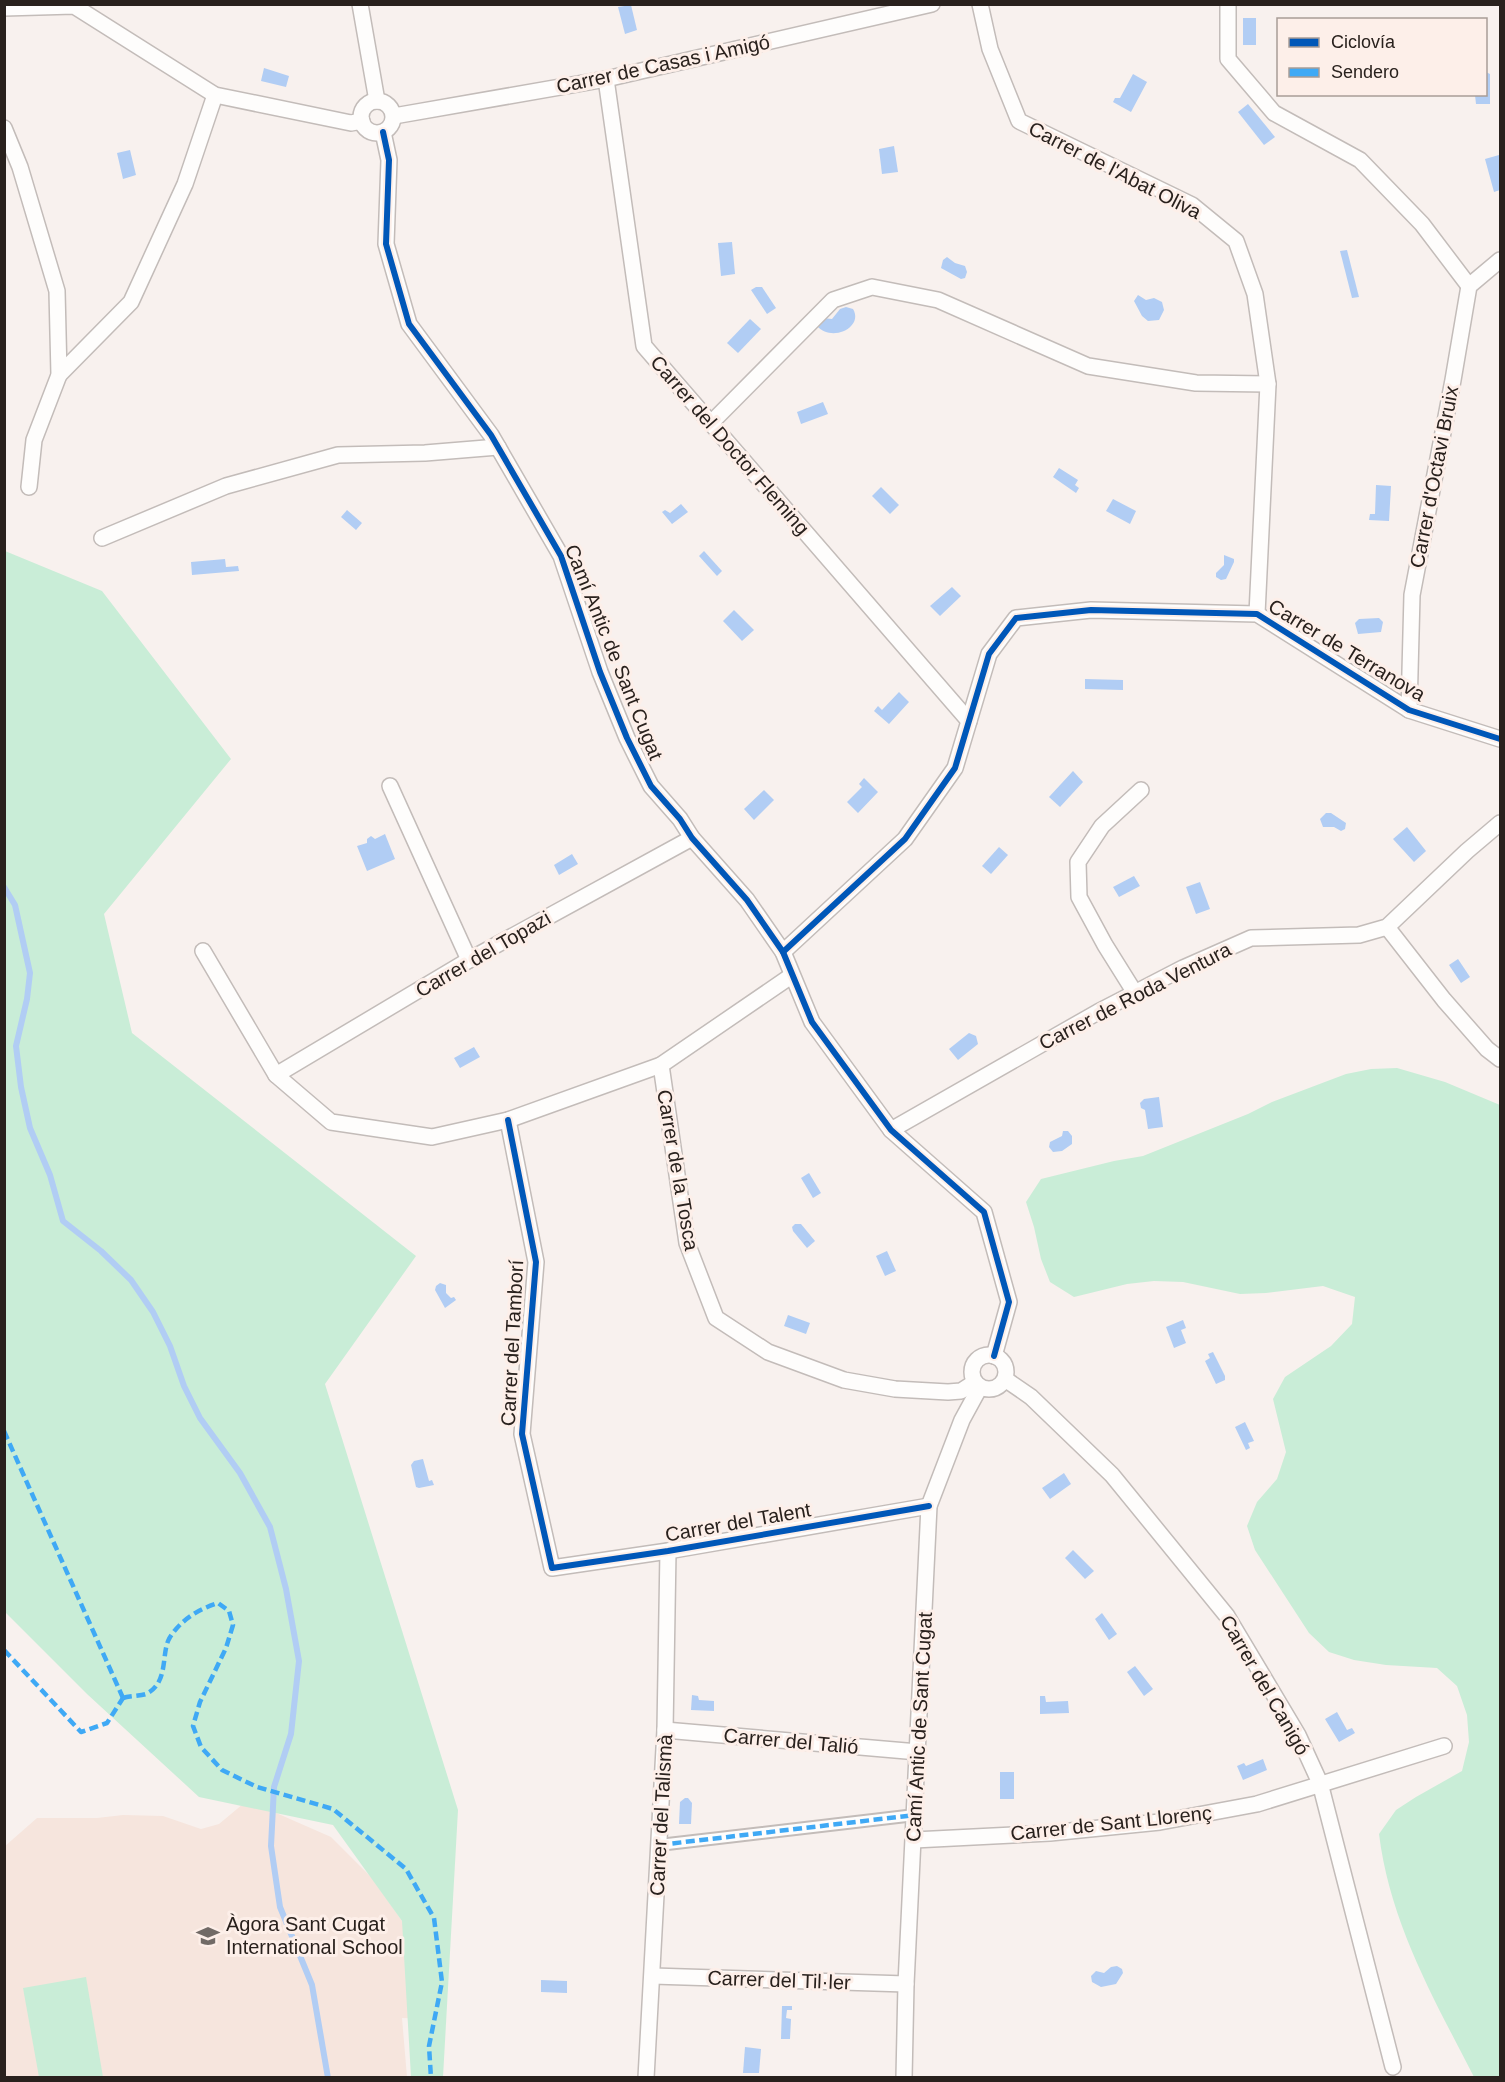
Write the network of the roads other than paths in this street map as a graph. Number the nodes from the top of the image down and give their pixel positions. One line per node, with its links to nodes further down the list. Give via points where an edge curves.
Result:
1 (360, 4): 8 (street)
2 (932, 4): 6 (street, Carrer de Casas i Amigó)
3 (980, 4): 16 (street, Carrer de l'Abat Oliva, via 990,49 1019,121 1192,205 1236,241 1255,294)
4 (1228, 4): 14 (street, via 1228,58 1274,113 1360,160 1422,224)
5 (4, 8): 7 (street, via 74,6)
6 (606, 79): 9 (street, Carrer de Casas i Amigó); 17 (street, Carrer del Doctor Fleming, via 644,346)
7 (215, 95): 10 (street, via 351,123); 15 (street, via 185,184 131,302)
8 (377, 101): 9 (street, via 389,105); 10 (street, via 365,106)
9 (394, 116): 12 (street, via 391,126)
10 (362, 121): 12 (street, via 370,131)
11 (4, 128): 15 (street, via 20,167 57,291)
12 (383, 132): 18 (street, Camí Antic de Sant Cugat, via 389,160 387,244 409,324)
13 (1500, 260): 14 (street)
14 (1469, 286): 22 (street, Carrer d'Octavi Bruix, via 1412,595)
15 (59, 375): 19 (street, via 34,440)
16 (1268, 384): 17 (street, via 1196,383 1088,366 938,300 872,287 833,300); 21 (street, Carrer de l'Abat Oliva)
17 (711, 423): 23 (street, Carrer del Doctor Fleming)
18 (498, 447): 20 (street, via 338,455 226,486); 28 (street, Camí Antic de Sant Cugat, via 561,556 627,738 651,786)
19 (29, 488)
20 (102, 538)
21 (1257, 614): 22 (street, Carrer de Terranova); 23 (street, Carrer de Terranova, via 1091,610 1016,618 989,654)
22 (1409, 711): 24 (street, Carrer de Terranova)
23 (969, 721): 31 (street, Carrer de Terranova, via 955,768 905,838)
24 (1500, 739)
25 (390, 786): 32 (street)
26 (1141, 790): 34 (street, via 1102,826 1078,862 1078,897)
27 (1500, 823): 29 (street, Carrer de Roda Ventura)
28 (692, 838): 31 (street, Camí Antic de Sant Cugat, via 747,900); 32 (street, Carrer del Topazi)
29 (1387, 927): 34 (street, Carrer de Roda Ventura, via 1359,935 1251,938); 35 (street, via 1444,1000)
30 (203, 951): 37 (street)
31 (783, 952): 33 (street, Camí Antic de Sant Cugat)
32 (469, 960): 37 (street, Carrer del Topazi)
33 (791, 976): 36 (street); 39 (street, Camí Antic de Sant Cugat, via 812,1022)
34 (1135, 993): 39 (street, Carrer de Roda Ventura)
35 (1500, 1059)
36 (661, 1065): 38 (street); 42 (street, Carrer de la Tosca, via 687,1243 716,1318 768,1352 844,1380 895,1389 948,1392)
37 (276, 1075): 38 (street, via 331,1122 432,1137)
38 (508, 1120): 45 (street, Carrer del Tamborí, via 536,1262 522,1434)
39 (891, 1130): 40 (street, Camí Antic de Sant Cugat, via 984,1212 1009,1302)
40 (994, 1356): 41 (street, via 1004,1364); 42 (street, via 976,1361 972,1370)
41 (1005, 1379): 42 (street, via 993,1389); 49 (street, Carrer del Canigó, via 1031,1397 1112,1475 1227,1616 1298,1735)
42 (978, 1385): 43 (street, Camí Antic de Sant Cugat)
43 (929, 1506): 44 (street, Carrer del Talent); 48 (street, Camí Antic de Sant Cugat)
44 (668, 1551): 45 (street, Carrer del Talent); 46 (street, Carrer del Talismà)
45 (552, 1568)
46 (665, 1730): 48 (street, Carrer del Talió); 52 (street, Carrer del Talismà)
47 (1444, 1746): 49 (street, Carrer de Sant Llorenç)
48 (918, 1752): 50 (street, Camí Antic de Sant Cugat)
49 (1320, 1784): 51 (street, Carrer de Sant Llorenç, via 1257,1804 1160,1822); 55 (street, Carrer del Canigó)
50 (915, 1815): 51 (street, Camí Antic de Sant Cugat); 52 (street)
51 (914, 1840): 54 (street, Camí Antic de Sant Cugat)
52 (659, 1845): 53 (street, Carrer del Talismà)
53 (653, 1976): 54 (street, Carrer del Til·ler); 56 (street, Carrer del Talismà)
54 (906, 1983): 57 (street, Camí Antic de Sant Cugat)
55 (1393, 2067)
56 (646, 2078)
57 (904, 2078)

